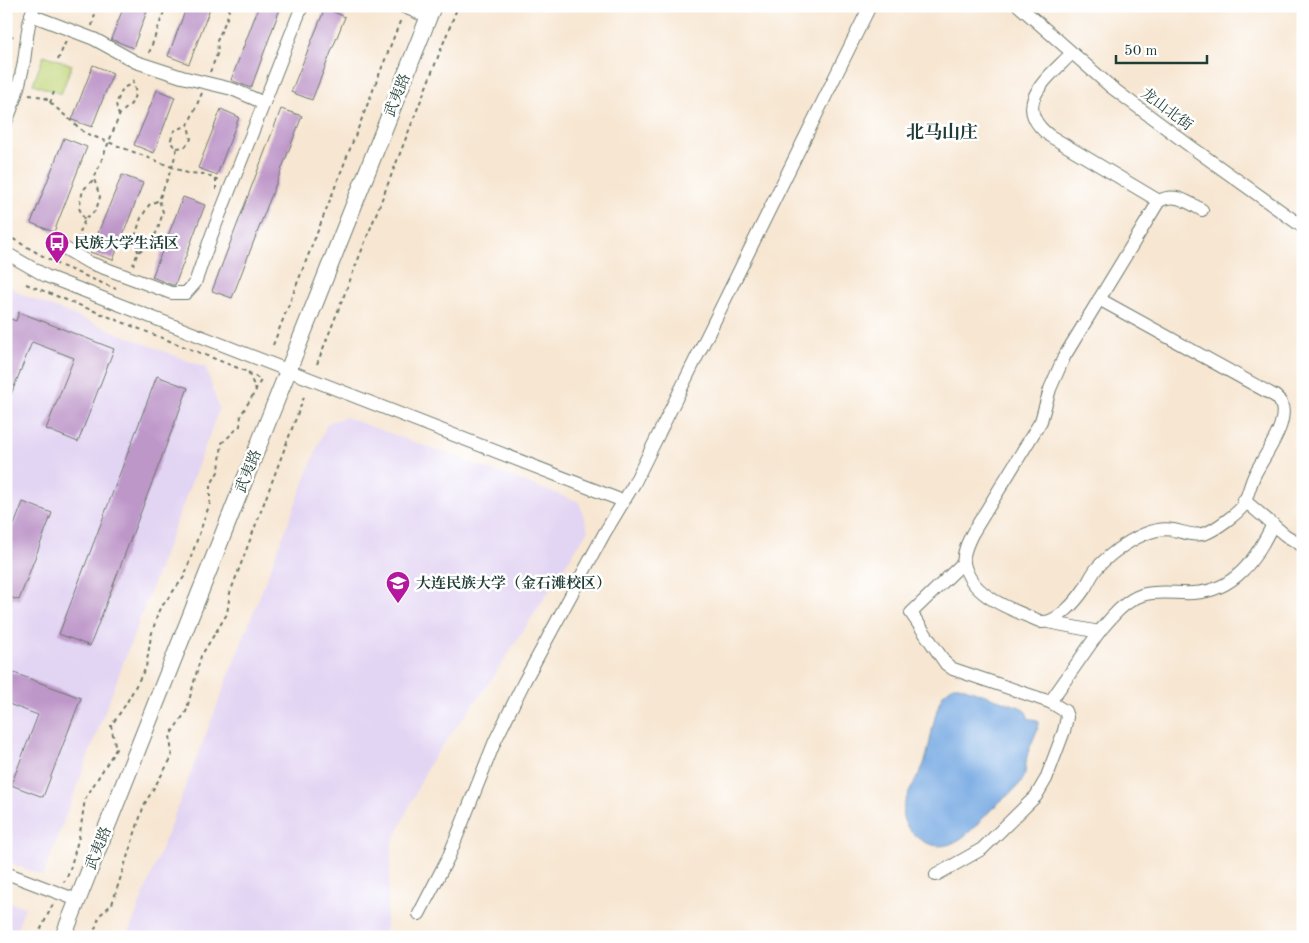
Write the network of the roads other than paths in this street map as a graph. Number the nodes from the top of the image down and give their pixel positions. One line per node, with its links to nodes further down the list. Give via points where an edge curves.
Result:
1 (302, 6): 8 (street)
2 (870, 6): 18 (street)
3 (1020, 6): 7 (street, 龙山北街)
4 (404, 7): 6 (street)
5 (32, 11): 8 (street, via 141,64 232,89); 9 (street, via 24,65)
6 (431, 12): 16 (main road, 武夷路)
7 (1072, 53): 10 (street, via 1040,86 1032,105 1032,118 1050,136); 12 (street, 龙山北街, via 1150,117)
8 (264, 103): 13 (street, via 196,283 186,293 171,293 88,262)
9 (6, 122)
10 (1158, 201): 11 (street, via 1166,197 1177,198); 15 (street)
11 (1202, 210)
12 (1303, 227)
13 (54, 242)
14 (6, 253): 16 (street, via 46,276)
15 (1099, 299): 17 (street, via 1279,399 1282,426 1254,474); 21 (street, via 1058,368 1041,421 972,534)
16 (288, 371): 18 (street); 27 (main road, 武夷路)
17 (1244, 500): 19 (street); 22 (street, via 1236,512 1206,533 1156,530 1119,548 1097,568 1085,588 1066,608)
18 (623, 501): 28 (street, via 495,741 449,856)
19 (1273, 524): 20 (street); 23 (street, via 1253,560 1229,581 1207,592 1142,595 1121,607)
20 (1303, 546)
21 (964, 562): 22 (street, via 970,577 990,598); 24 (street, via 911,613 946,664)
22 (1048, 622): 23 (street)
23 (1099, 632): 24 (street)
24 (1050, 702): 26 (street, via 1067,717 1042,787 982,849)
25 (6, 873): 27 (street)
26 (936, 875)
27 (77, 900): 29 (main road, 武夷路)
28 (419, 914)
29 (63, 937)

